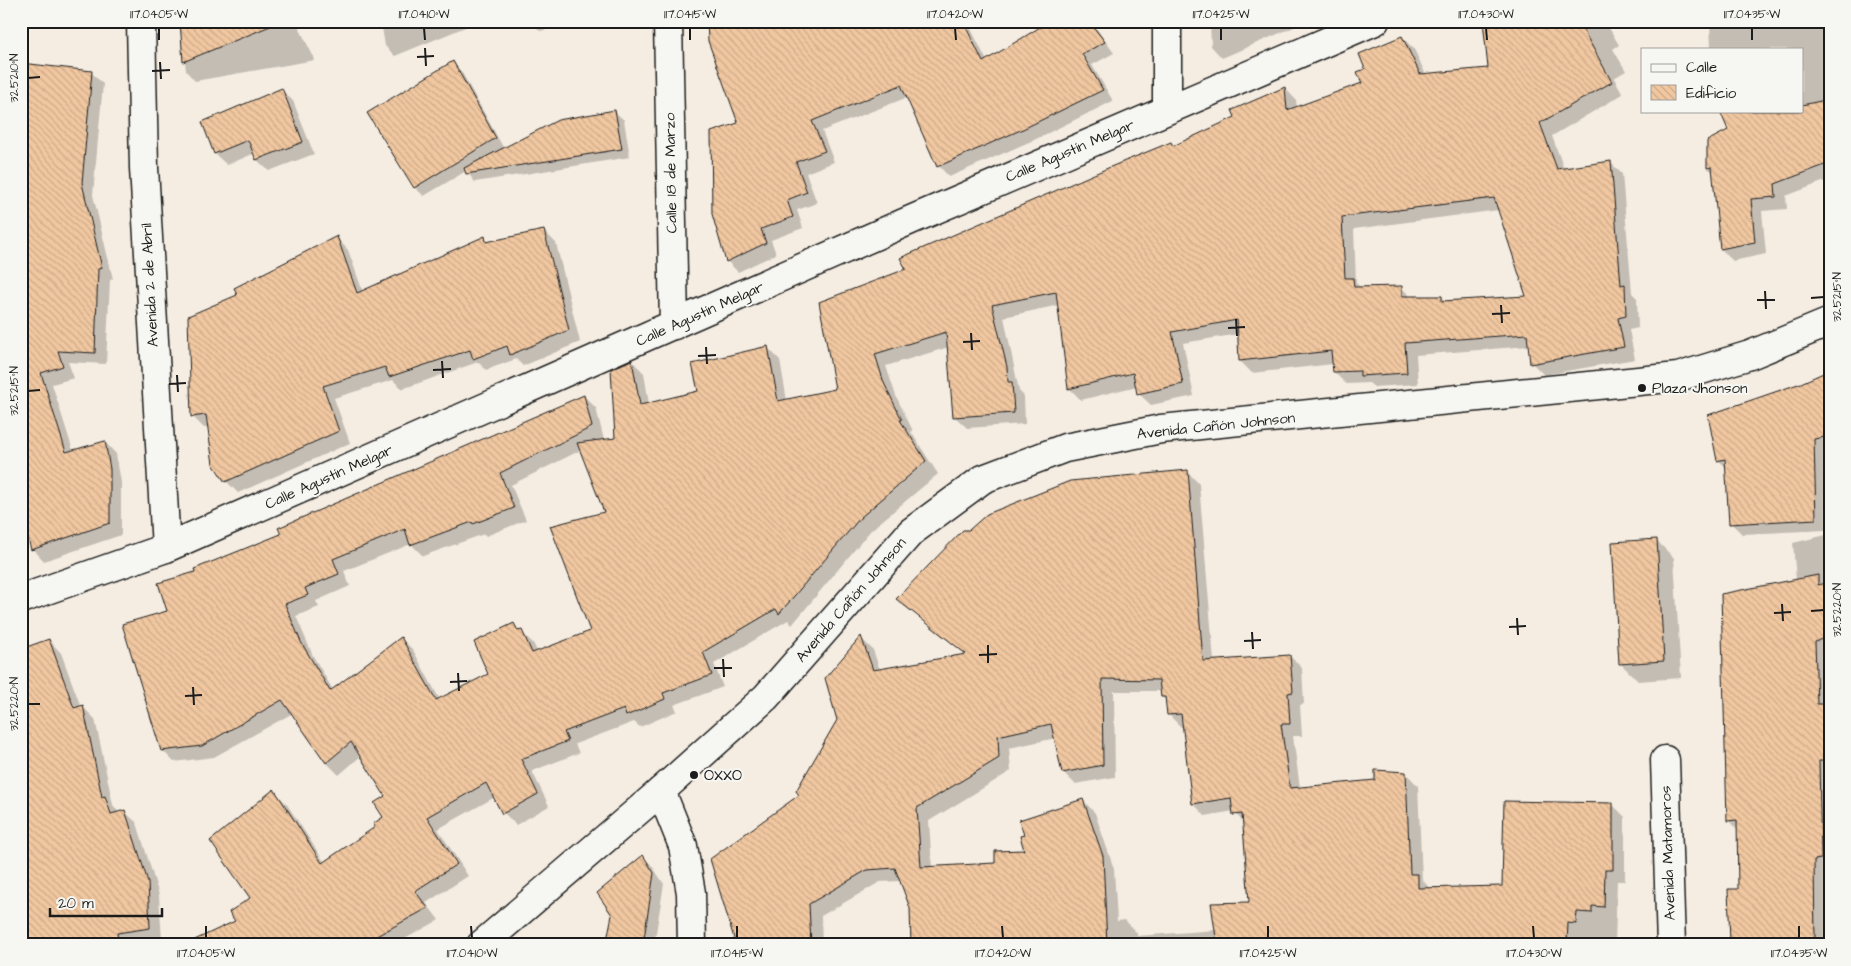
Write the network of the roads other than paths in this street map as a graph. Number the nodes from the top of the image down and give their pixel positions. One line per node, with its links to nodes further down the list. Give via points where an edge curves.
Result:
1 (141, 21): 8 (street, Avenida 2 de Abril, via 144,168)
2 (668, 21): 7 (street, Calle 18 de Marzo)
3 (1167, 21): 5 (street)
4 (1375, 21): 5 (street, Calle Agustín Melgar)
5 (1167, 109): 7 (street, Calle Agustín Melgar)
6 (1830, 322): 11 (street, Avenida Cañón Johnson, via 1750,355 1678,377 1162,429 1065,448 983,479 912,532 766,696)
7 (674, 325): 8 (street, Calle Agustín Melgar)
8 (166, 548): 9 (street, Calle Agustín Melgar)
9 (21, 599)
10 (1665, 760): 14 (street, Avenida Matamoros)
11 (661, 791): 12 (street, Avenida Cañón Johnson); 13 (street, via 683,846 692,894)
12 (481, 945)
13 (692, 945)
14 (1671, 945)

